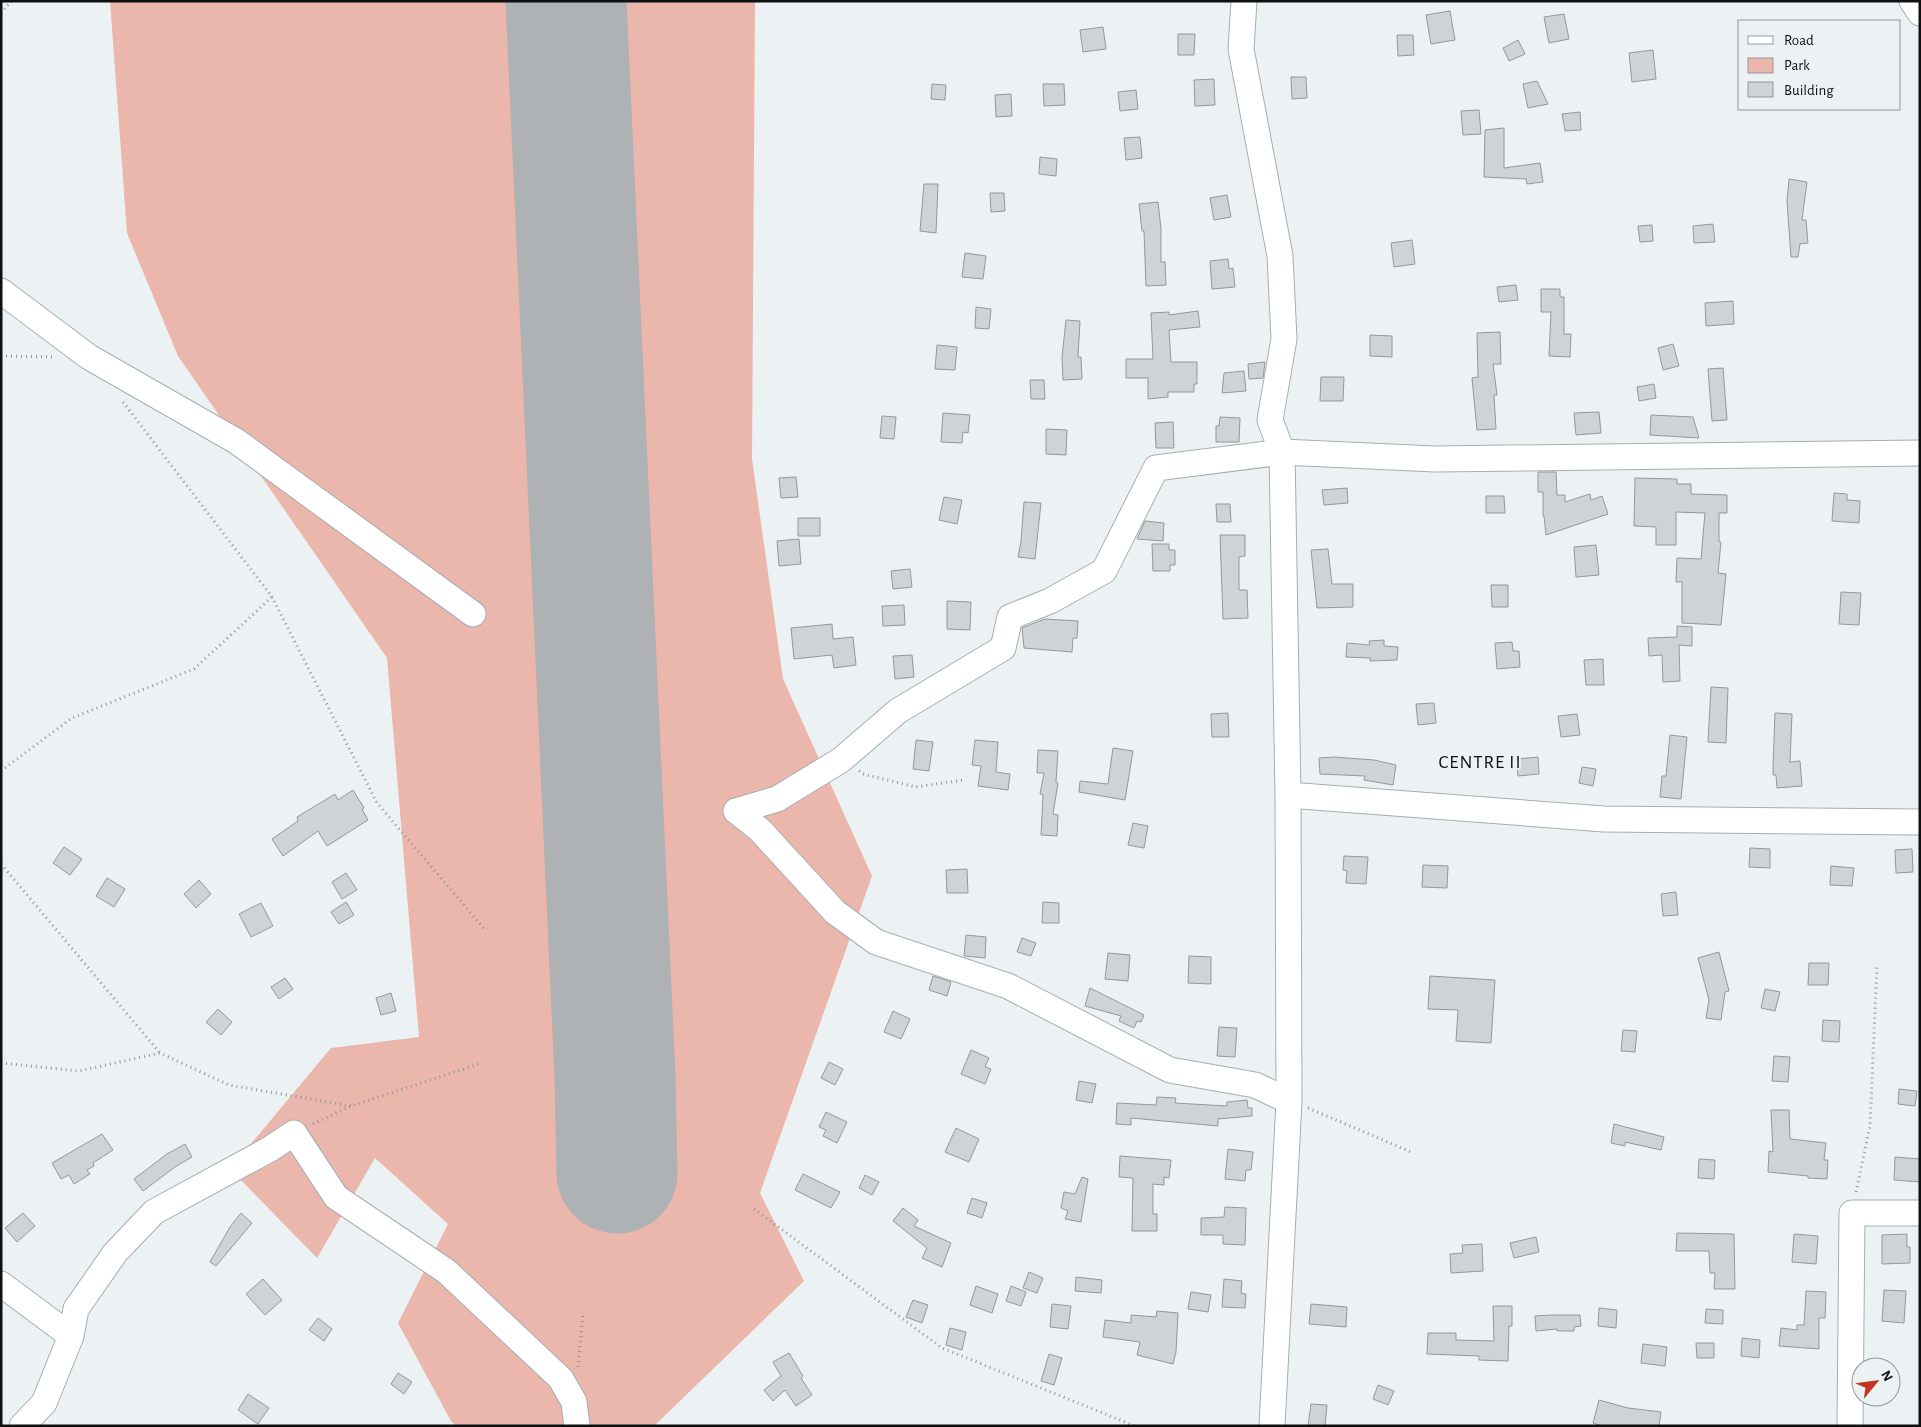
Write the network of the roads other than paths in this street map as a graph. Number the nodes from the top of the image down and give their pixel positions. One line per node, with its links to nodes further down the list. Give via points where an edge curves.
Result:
1 (1244, 1): 5 (street, via 1241,48 1280,256 1284,338 1270,420)
2 (1912, 1): 3 (street)
3 (1920, 13)
4 (1, 291): 7 (street, via 89,357 236,441)
5 (1282, 452): 6 (street, via 1435,459); 8 (street); 10 (street, via 1156,468 1104,572 1050,601 1010,617 1003,648 898,711 841,760 777,799 736,811 760,830 834,912 876,942 1008,986 1170,1070 1255,1086)
6 (1920, 453)
7 (473, 614)
8 (1288, 795): 9 (street, via 1604,819); 10 (street)
9 (1920, 822)
10 (1289, 1100): 16 (street)
11 (1920, 1213): 17 (street, via 1852,1213)
12 (1, 1284): 13 (street)
13 (71, 1336): 14 (street, via 76,1309 115,1253 154,1212 294,1133 336,1197 446,1271 561,1378); 15 (street, via 44,1403)
14 (576, 1414)
15 (22, 1426)
16 (1272, 1426)
17 (1850, 1426)

